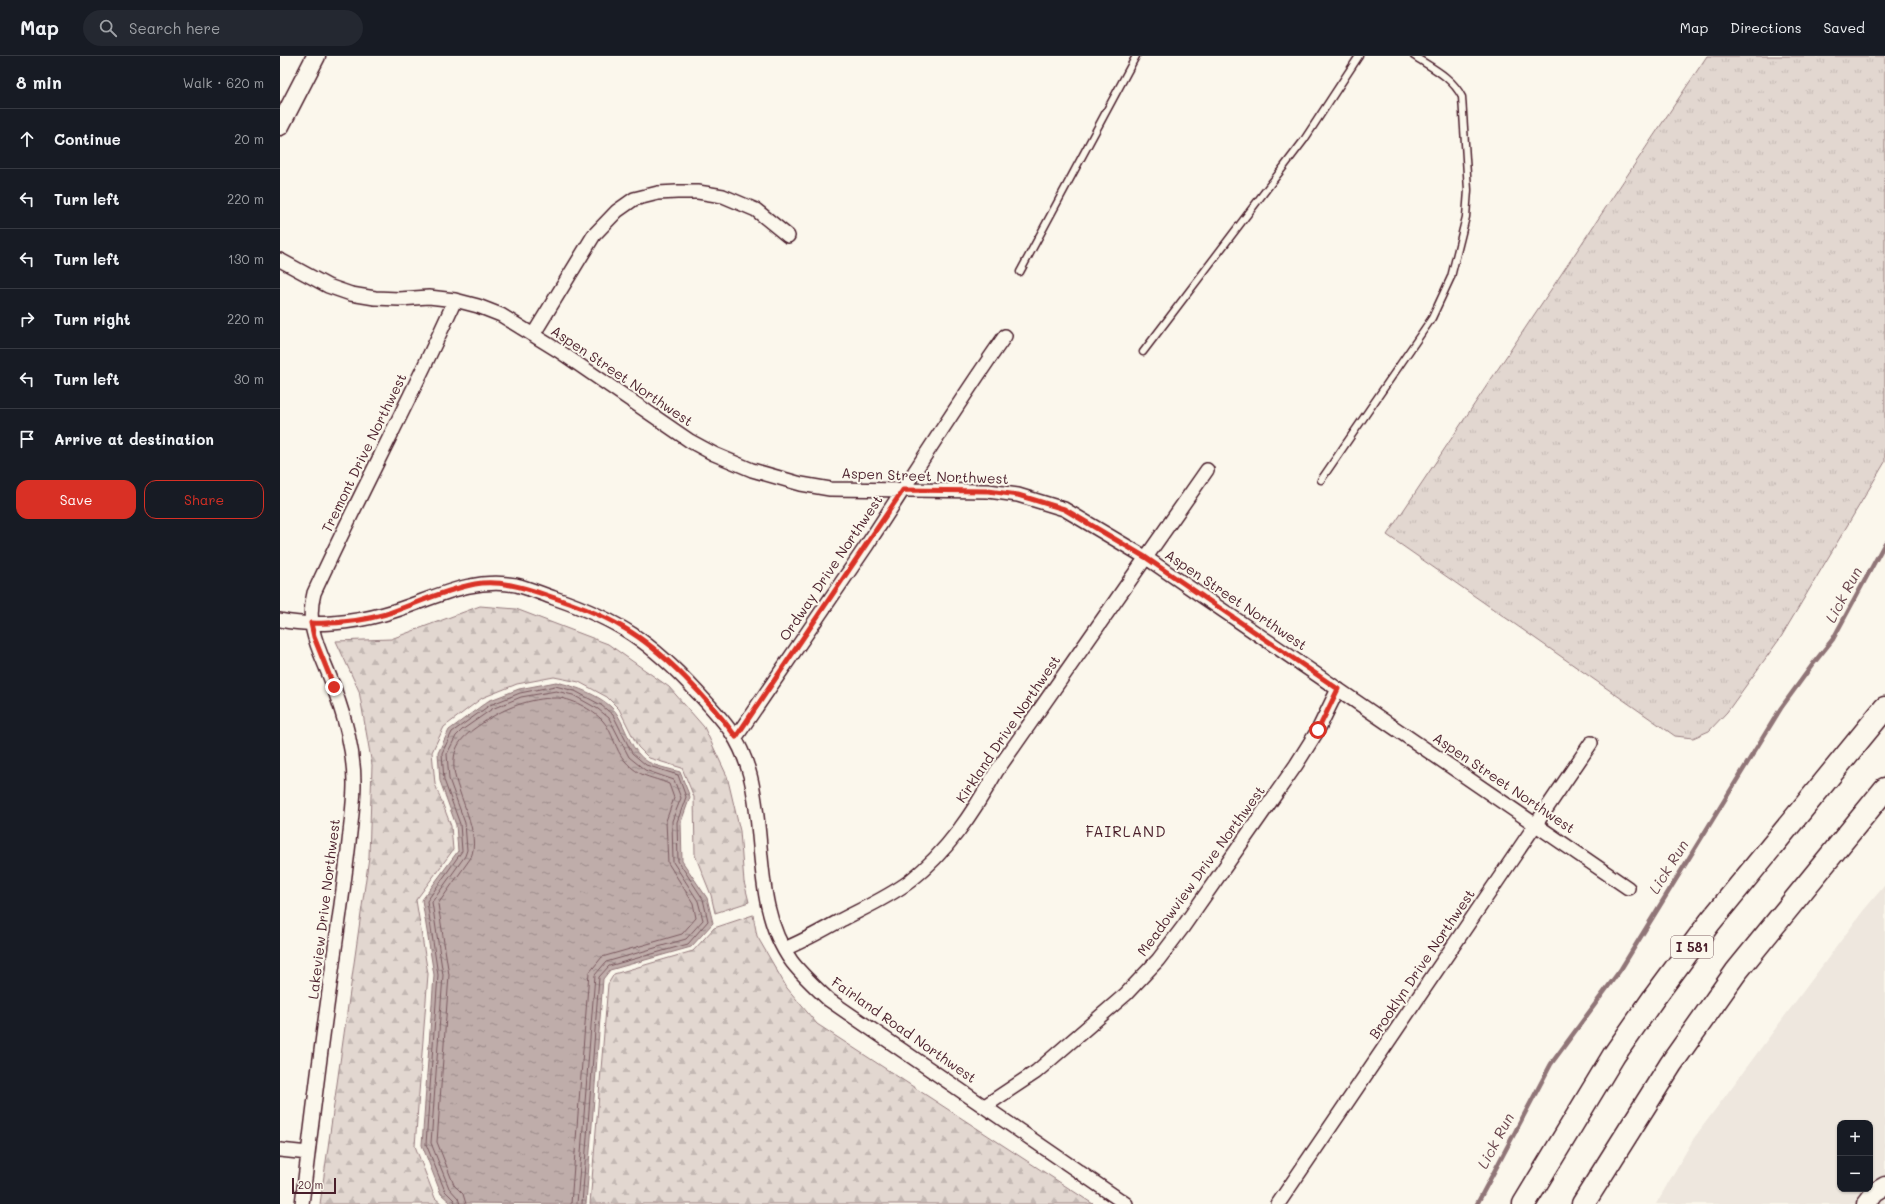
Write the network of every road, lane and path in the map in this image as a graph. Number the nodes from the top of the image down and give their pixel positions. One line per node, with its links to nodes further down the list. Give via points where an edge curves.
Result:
1 (316, 56): 5 (main road)
2 (1136, 56): 8 (lane)
3 (1359, 56): 12 (lane, via 1304,140)
4 (1414, 56): 14 (lane, via 1449,79 1458,88 1462,97 1468,190 1462,239 1451,277 1432,318)
5 (280, 126)
6 (788, 236): 10 (street, via 756,210 723,196 677,192 634,200 617,211 594,234)
7 (280, 260): 9 (street, Aspen Street Northwest, via 328,286 351,294 375,298 428,297)
8 (1020, 272)
9 (455, 300): 10 (street, Aspen Street Northwest, via 501,315); 18 (street, Tremont Drive Northwest, via 314,593)
10 (533, 335): 15 (street, Aspen Street Northwest, via 690,441 752,470 801,484 830,489)
11 (1005, 336): 15 (street, Ordway Drive Northwest, via 964,393)
12 (1143, 352)
13 (1207, 470): 16 (street, Kirkland Drive Northwest)
14 (1321, 480)
15 (903, 490): 16 (street, Aspen Street Northwest, via 988,491 1041,501 1064,509); 21 (street, Ordway Drive Northwest)
16 (1145, 557): 19 (street, Aspen Street Northwest); 26 (street, Kirkland Drive Northwest, via 996,772 979,803 932,861 884,898)
17 (280, 620): 18 (street, Fairland Road Northwest)
18 (311, 623): 21 (street, Fairland Road Northwest, via 356,621 384,614 456,588 477,584 517,586 586,609 624,628 650,645 724,720); 29 (street, Lakeview Drive Northwest, via 346,723 352,752 354,782 343,898)
19 (1338, 689): 24 (street, Aspen Street Northwest); 27 (street, Meadowview Drive Northwest, via 1318,730 1296,765 1158,960 1126,994 1036,1072)
20 (1885, 708): 34 (highway, I 581, via 1710,922 1653,999 1606,1069)
21 (736, 737): 26 (street, Fairland Road Northwest, via 746,758 751,778 768,908)
22 (1591, 743): 24 (street, Brooklyn Drive Northwest)
23 (1885, 789): 35 (highway, via 1736,972 1671,1064)
24 (1536, 825): 25 (street, Aspen Street Northwest); 33 (street, Brooklyn Drive Northwest)
25 (1628, 888)
26 (784, 949): 27 (street, Fairland Road Northwest, via 806,979 829,1000)
27 (985, 1106): 32 (street, Fairland Road Northwest)
28 (280, 1150): 29 (street)
29 (308, 1153): 31 (street, Lakeview Drive Northwest)
30 (1885, 1186): 36 (main road, via 1875,1192)
31 (302, 1204)
32 (1126, 1204)
33 (1278, 1204)
34 (1524, 1204)
35 (1584, 1204)
36 (1866, 1204)

